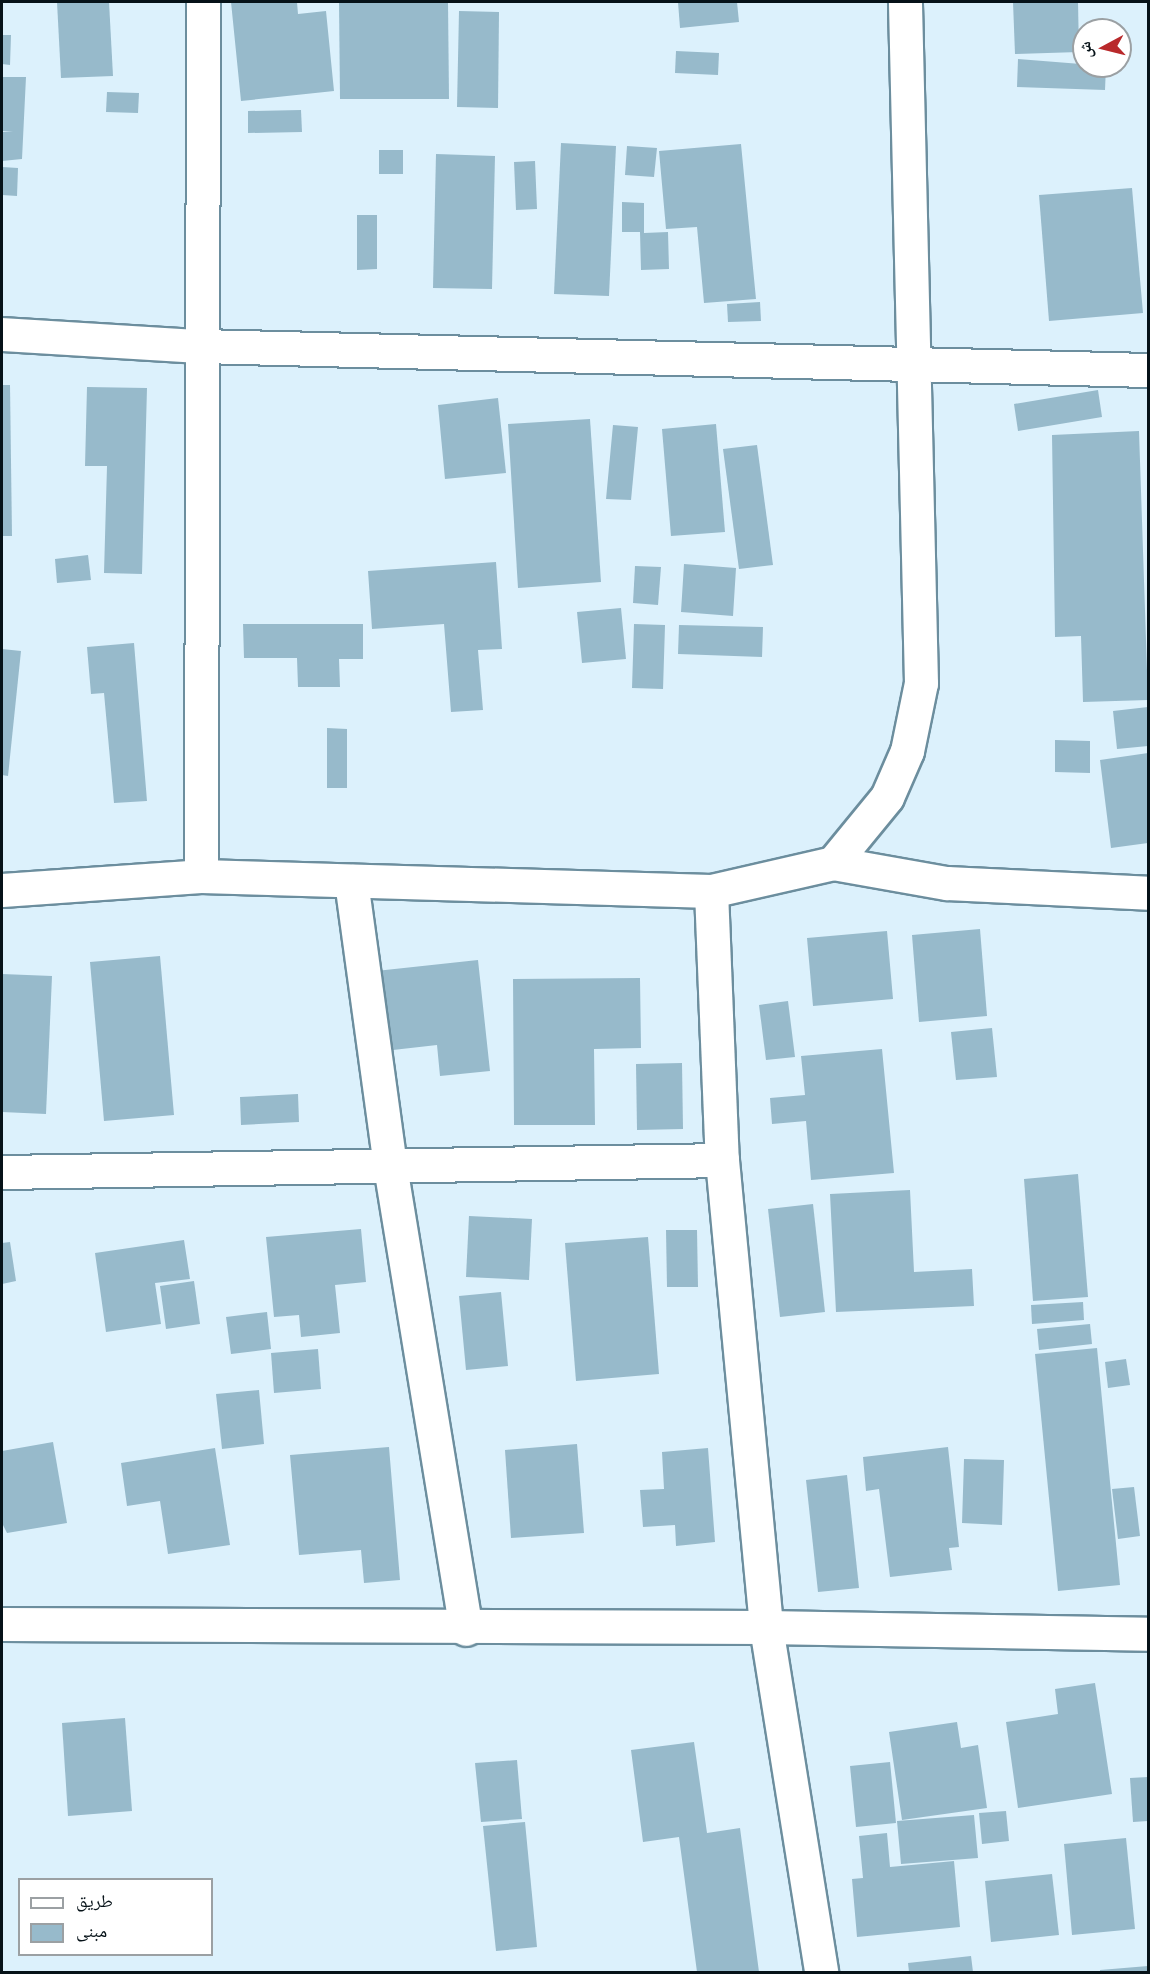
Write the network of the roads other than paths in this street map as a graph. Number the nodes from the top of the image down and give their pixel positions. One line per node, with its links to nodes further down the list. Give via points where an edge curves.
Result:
1 (203, 2): 4 (street)
2 (905, 2): 5 (street)
3 (2, 334): 4 (street)
4 (200, 346): 5 (street); 8 (street)
5 (917, 363): 6 (street); 7 (street, via 921,683 907,751 887,797)
6 (1149, 370)
7 (833, 863): 11 (street); 12 (street, via 948,883)
8 (201, 876): 9 (street); 10 (street)
9 (351, 881): 11 (street); 14 (street)
10 (2, 890)
11 (711, 891): 13 (street)
12 (1149, 893)
13 (722, 1161): 14 (street); 17 (street)
14 (390, 1166): 15 (street); 18 (street)
15 (2, 1173)
16 (2, 1624): 18 (street)
17 (766, 1627): 18 (street); 19 (street); 20 (street)
18 (466, 1629)
19 (1149, 1634)
20 (821, 1972)

